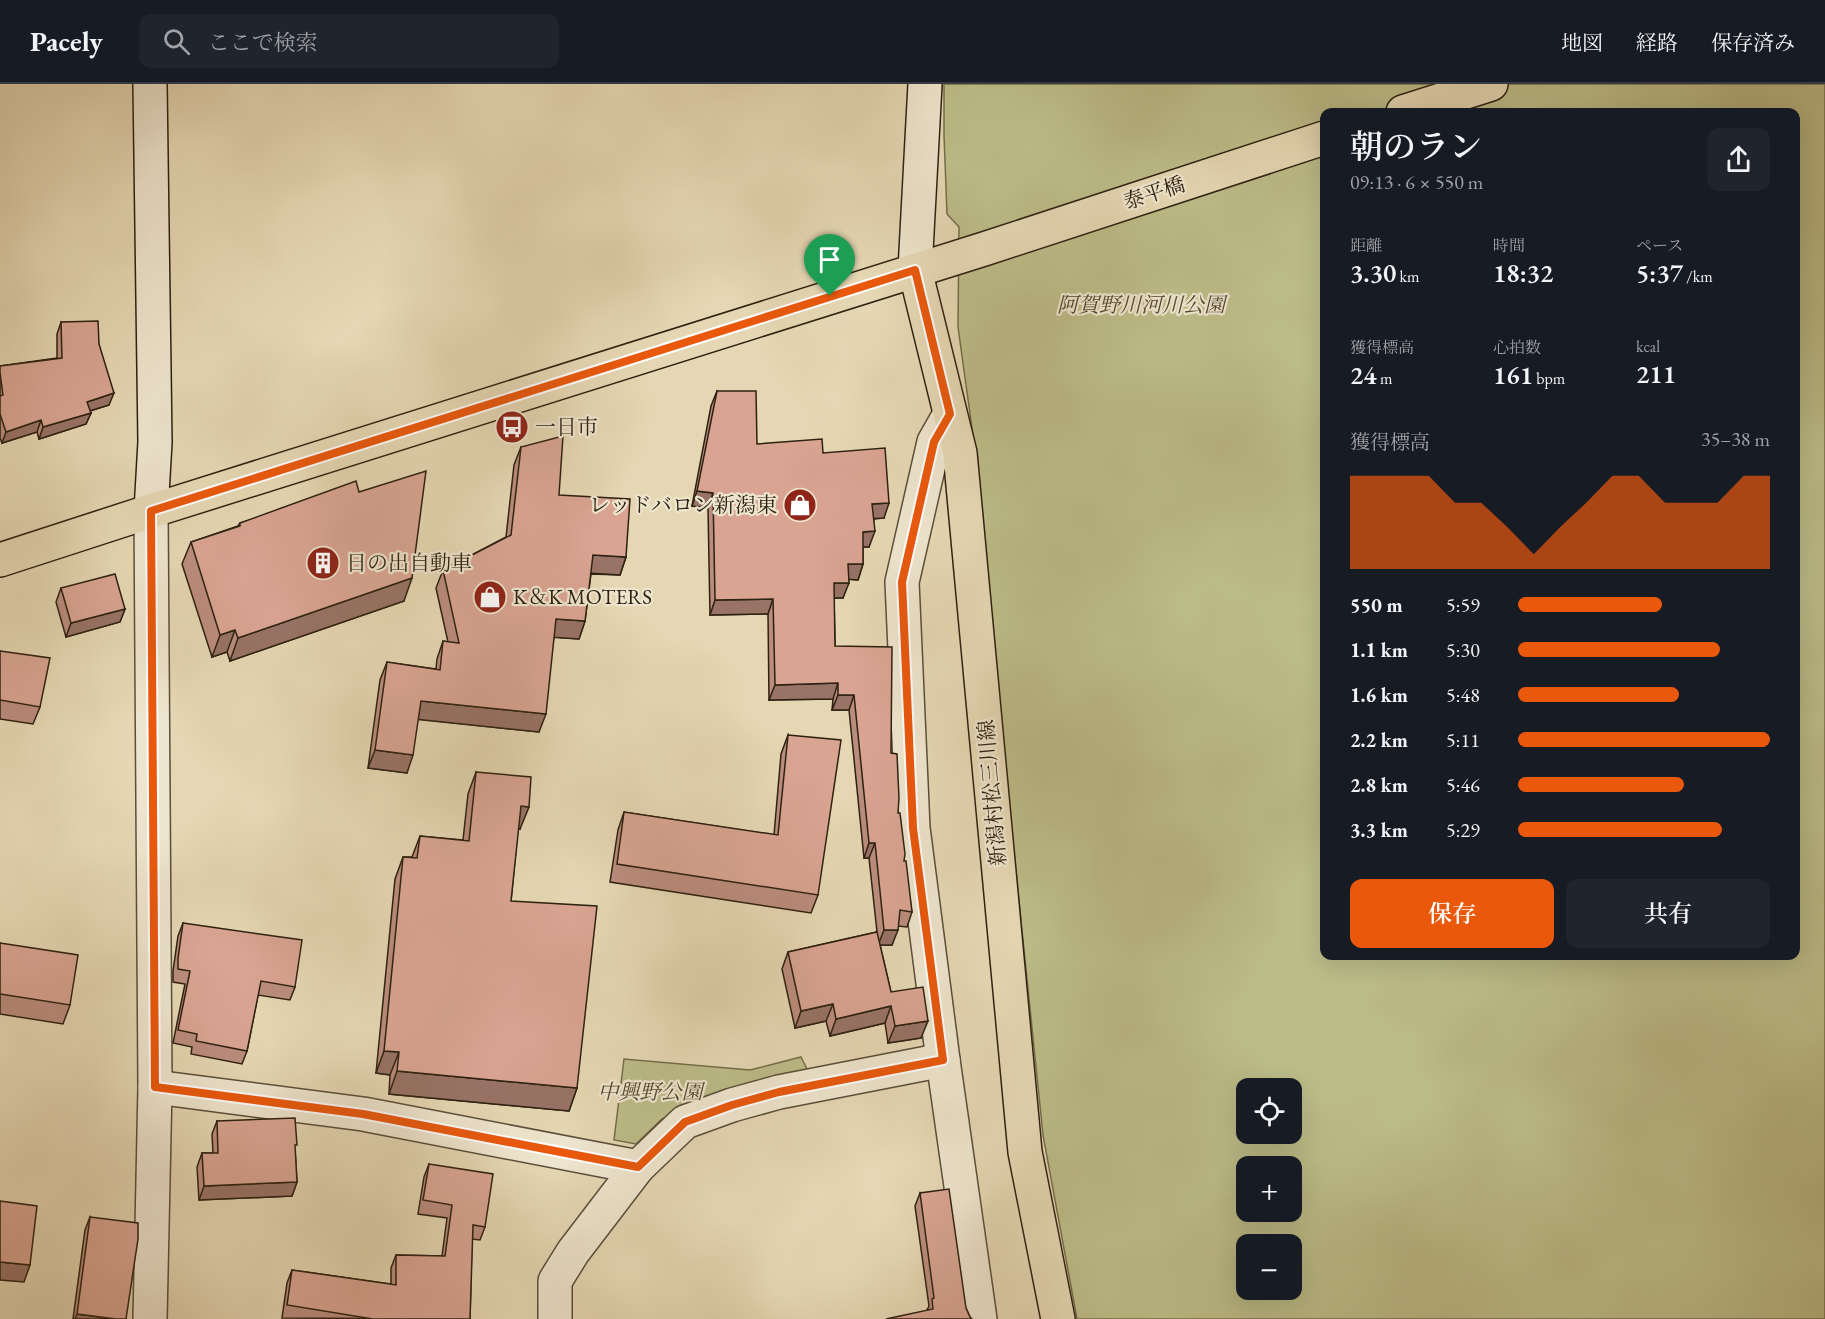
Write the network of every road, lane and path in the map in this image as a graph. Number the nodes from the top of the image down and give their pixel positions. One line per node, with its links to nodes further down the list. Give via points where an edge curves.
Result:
1 (150, 84): 8 (street, via 155,442)
2 (925, 84): 6 (street)
3 (1491, 84): 4 (main road)
4 (1416, 108)
5 (1320, 139): 6 (main road, 泰平橋)
6 (915, 270): 7 (main road, 新潟村松三川線); 8 (main road, 泰平橋)
7 (950, 414): 10 (street, via 934,442 902,582 913,828); 16 (main road, 新潟村松三川線, via 961,465 1025,1152)
8 (151, 511): 9 (main road, 泰平橋); 11 (street)
9 (0, 560)
10 (943, 1060): 12 (street, via 732,1105 685,1122); 15 (street)
11 (155, 1087): 12 (street, via 363,1114); 13 (street)
12 (638, 1167): 14 (street, via 555,1281)
13 (150, 1319)
14 (555, 1319)
15 (980, 1319)
16 (1058, 1319)

